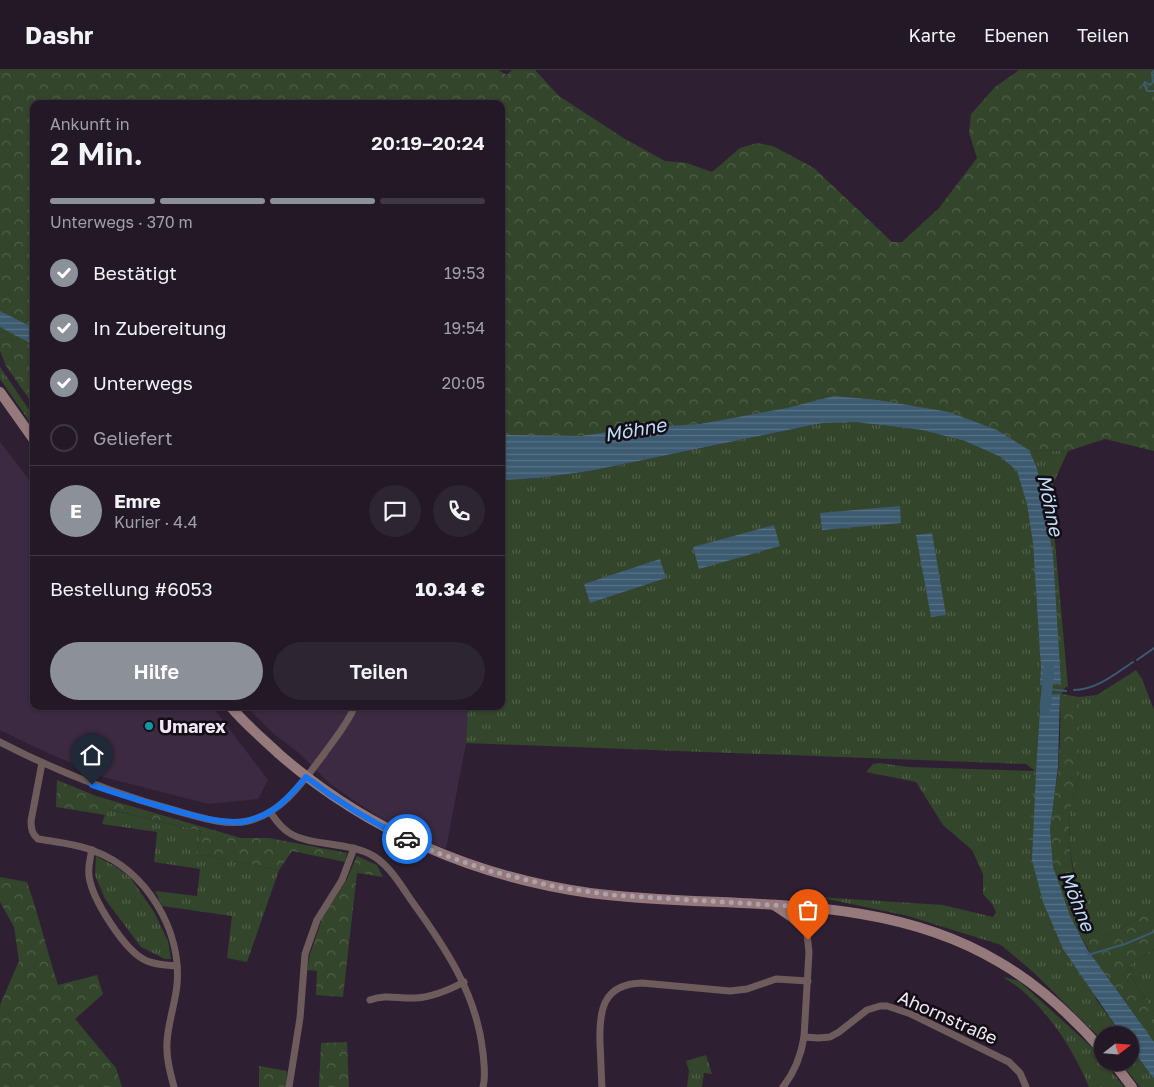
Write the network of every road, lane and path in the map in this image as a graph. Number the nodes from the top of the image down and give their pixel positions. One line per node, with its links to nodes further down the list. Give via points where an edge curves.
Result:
1 (0, 392): 2 (main road)
2 (30, 434)
3 (234, 710): 7 (main road)
4 (353, 710): 7 (street, via 341,733)
5 (0, 742): 6 (street)
6 (42, 763): 8 (street, via 114,793 218,821 248,821); 10 (street, via 31,830 38,838)
7 (306, 777): 8 (street); 11 (main road, via 374,822 435,852 490,871 593,893)
8 (270, 812): 9 (street, via 288,832)
9 (354, 848): 16 (street, via 375,857 390,871 440,941); 22 (street, via 342,880 317,920 308,946)
10 (92, 850): 14 (street, via 111,858 144,886 164,918); 14 (street, via 90,882 118,933 146,961)
11 (773, 905): 12 (main road); 13 (main road)
12 (804, 907): 13 (street); 19 (main road, via 900,922 974,948 1043,992)
13 (806, 930): 15 (street)
14 (177, 966): 21 (street, via 167,1046)
15 (808, 981): 18 (street); 24 (street, via 776,979 738,991 642,983 616,989 606,999 601,1011)
16 (464, 982): 17 (street, via 430,996 381,996); 23 (street, via 476,1014 482,1045)
17 (370, 1000)
18 (804, 1038): 25 (street, via 797,1063); 26 (street, Ahornstraße, via 830,1037 867,1010 880,1006 895,1008 1009,1062 1020,1073)
19 (1094, 1041)
20 (1120, 1071): 27 (main road)
21 (174, 1087)
22 (289, 1087)
23 (483, 1087)
24 (602, 1087)
25 (782, 1087)
26 (1026, 1087)
27 (1132, 1087)

